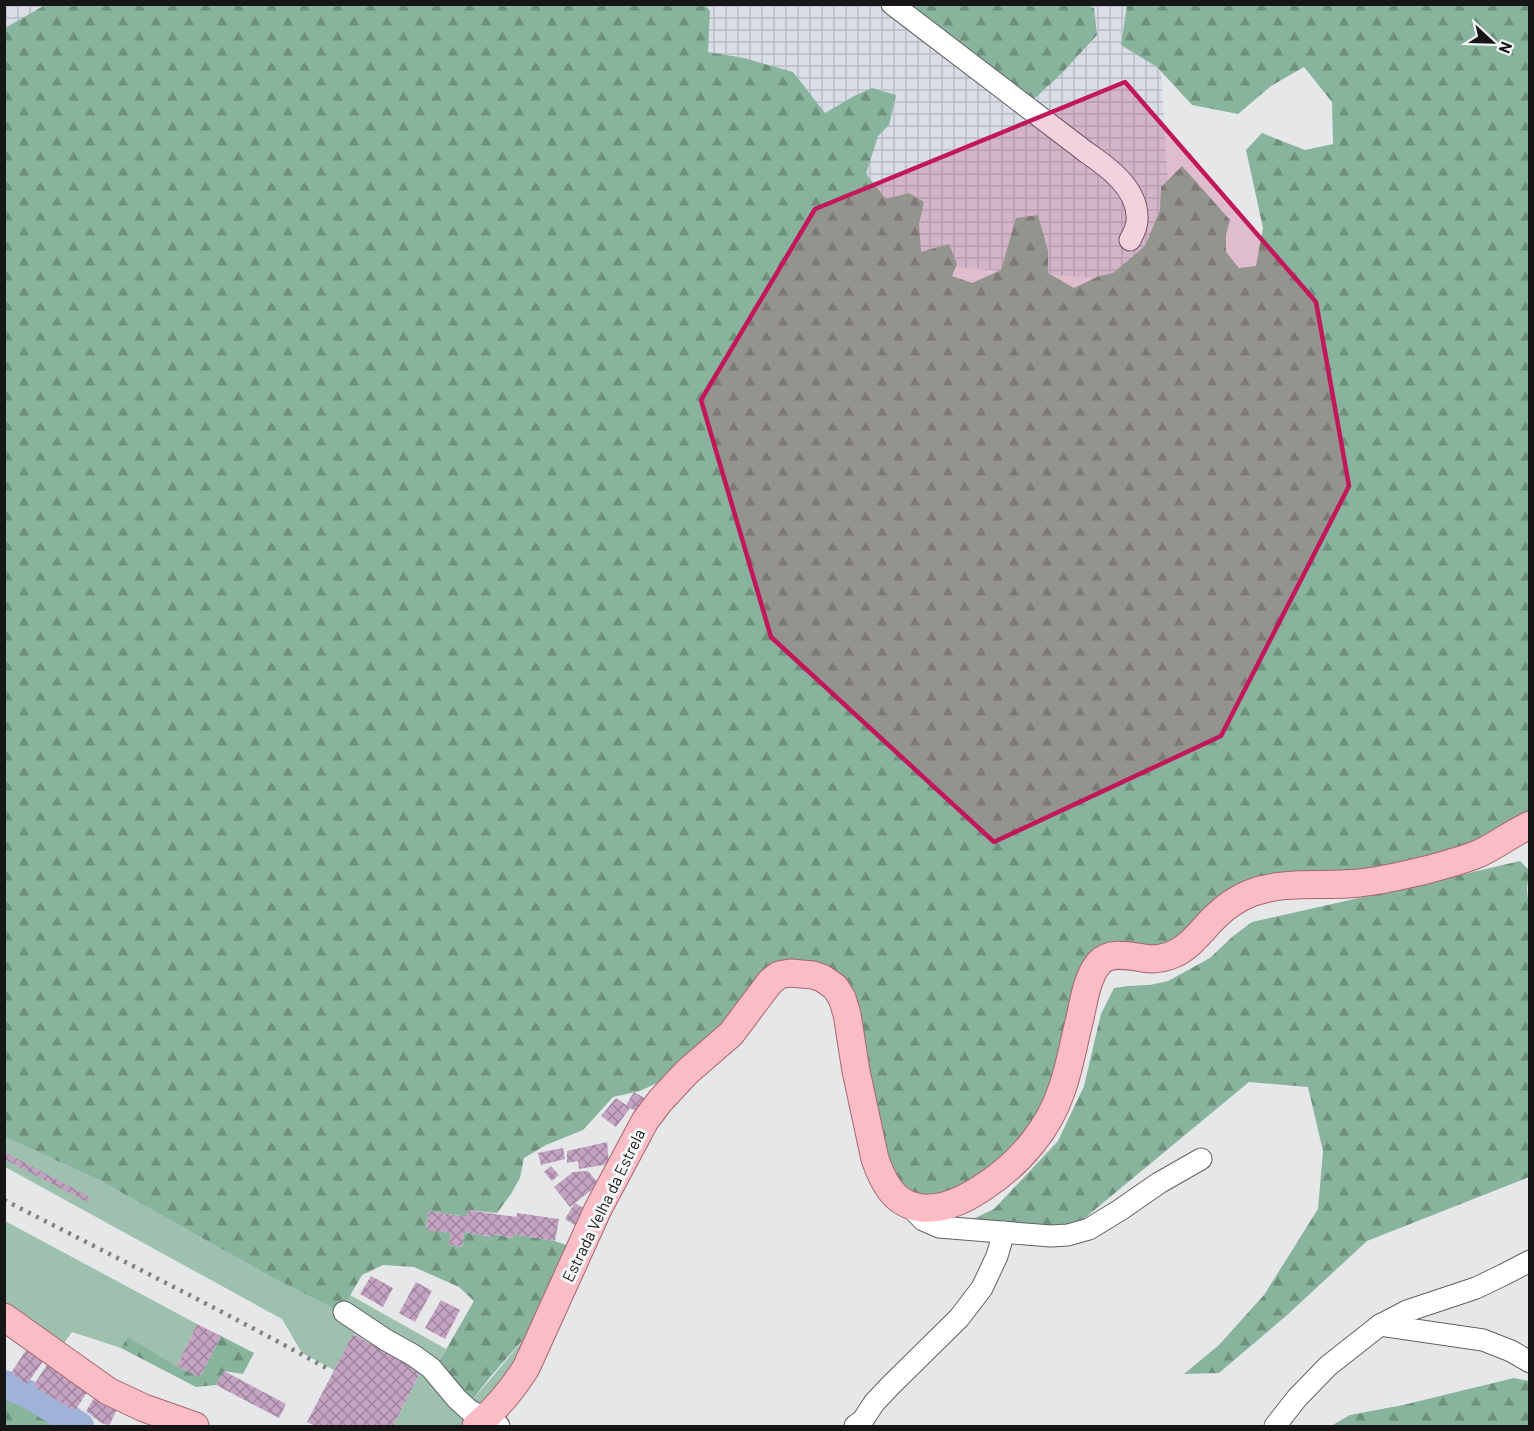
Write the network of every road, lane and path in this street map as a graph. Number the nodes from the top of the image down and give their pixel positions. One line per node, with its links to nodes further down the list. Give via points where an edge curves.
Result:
1 (892, 4): 2 (street, via 1107,166 1130,192 1134,204 1137,217)
2 (1130, 240)
3 (1530, 825): 5 (main road, via 1478,854 1389,879 1268,887 1231,904 1186,947 1173,954 1153,959 1106,957 1099,962 1089,983 1055,1108 1025,1152 1002,1175 959,1201 939,1208)
4 (1201, 1159): 6 (street, via 1089,1229 1051,1236)
5 (910, 1206): 6 (street, via 923,1220 939,1227); 12 (main road, Estrada Velha da Estrela, via 892,1193 874,1159 842,998 822,978 779,975 731,1034 687,1072 645,1121 598,1209 526,1368)
6 (1004, 1232): 14 (street, via 982,1288 959,1318)
7 (1530, 1261): 10 (street, via 1476,1288 1407,1311)
8 (344, 1312): 12 (street, via 431,1368 457,1399)
9 (4, 1317): 13 (main road, via 108,1391)
10 (1380, 1325): 11 (street, via 1483,1340); 15 (street, via 1328,1366)
11 (1530, 1362)
12 (487, 1424)
13 (195, 1426)
14 (855, 1426)
15 (1275, 1426)

